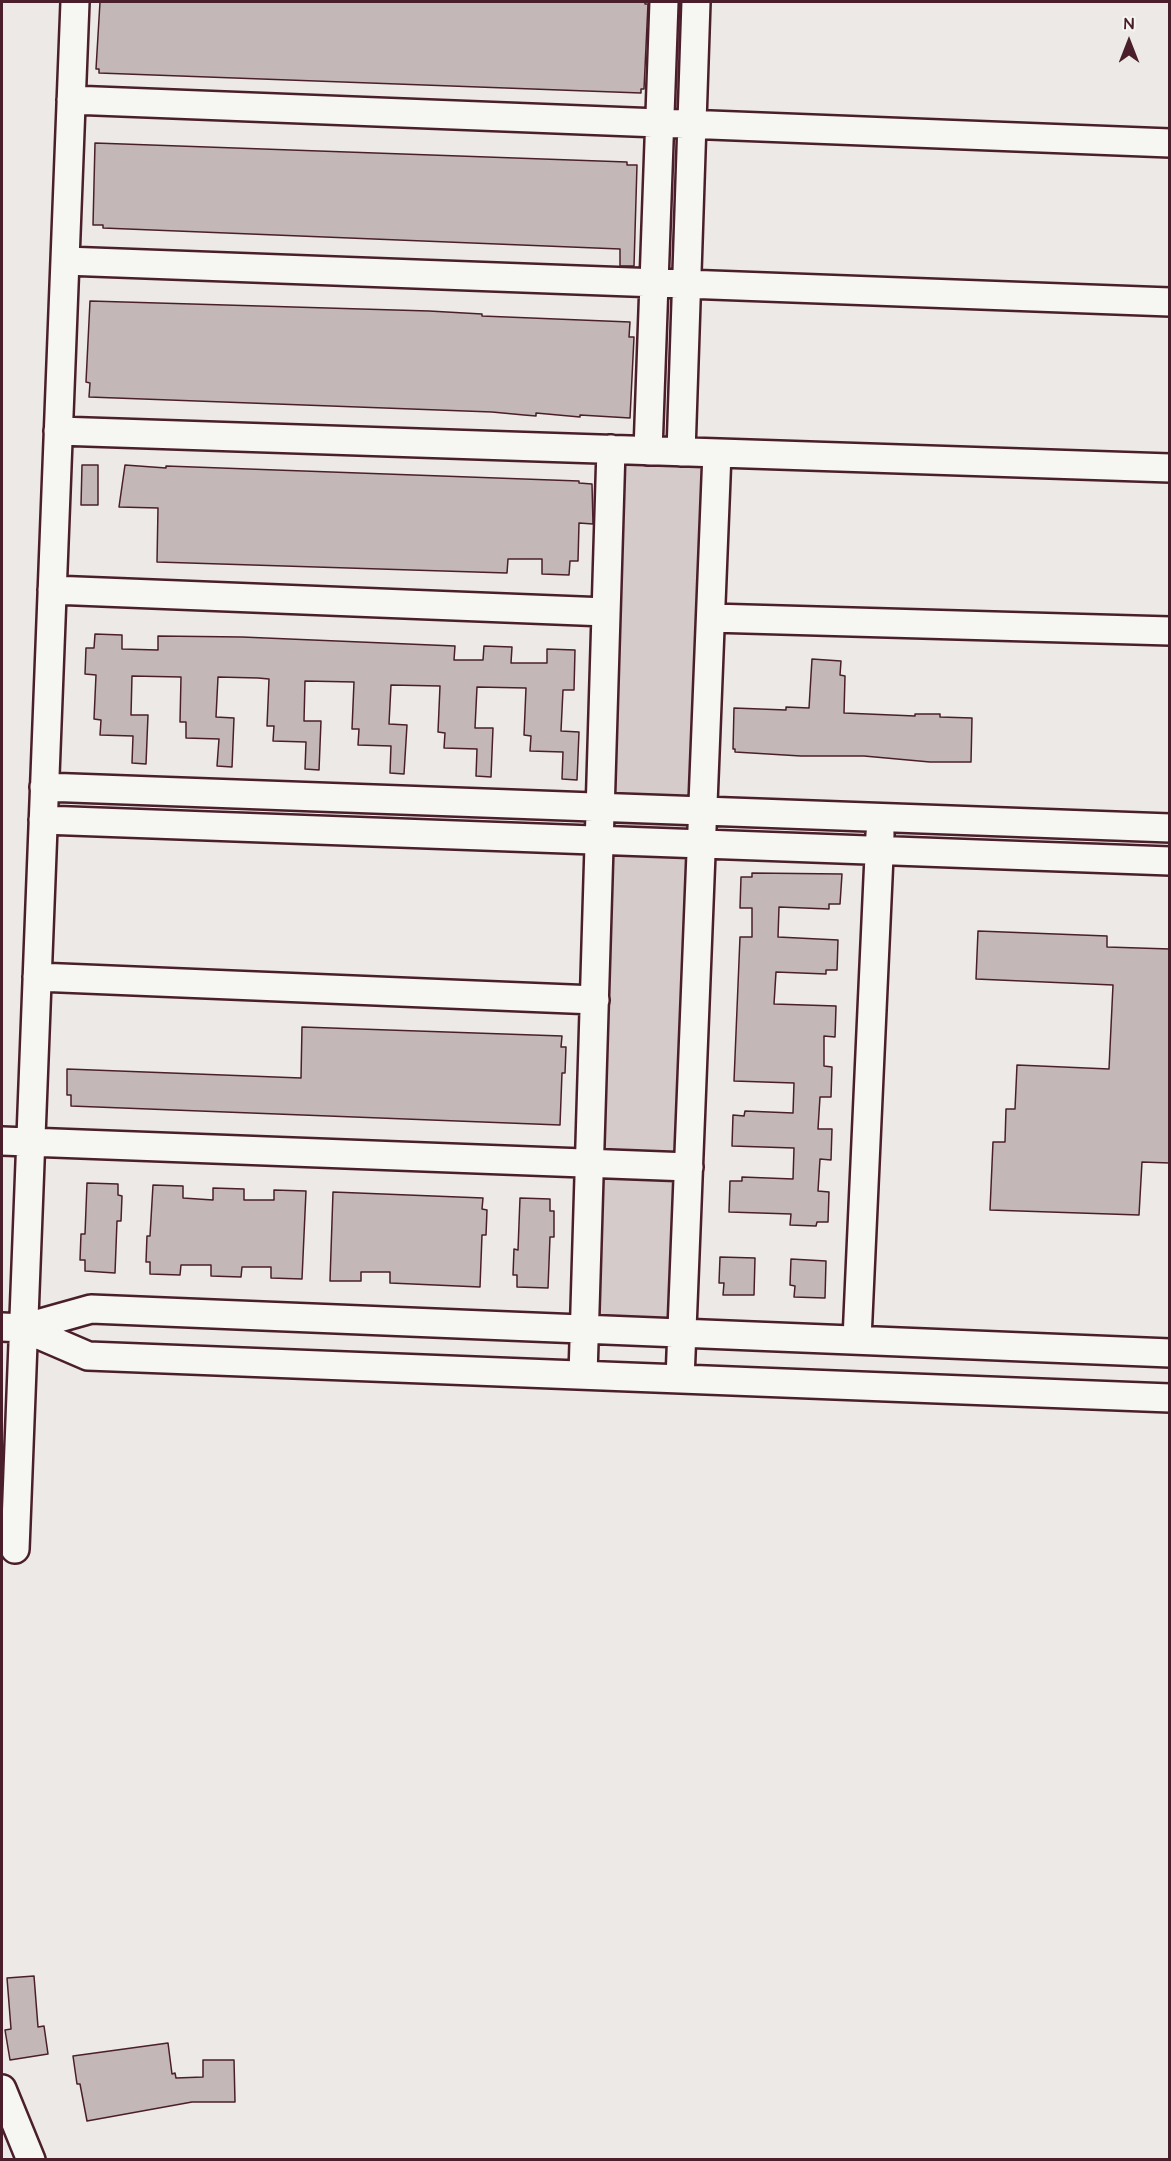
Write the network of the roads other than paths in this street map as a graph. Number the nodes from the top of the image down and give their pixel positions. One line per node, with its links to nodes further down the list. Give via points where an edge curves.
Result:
1 (75, 2): 4 (street)
2 (664, 2): 5 (street)
3 (696, 2): 6 (street)
4 (71, 100): 5 (street); 8 (street)
5 (660, 123): 6 (street); 9 (street)
6 (692, 124): 7 (street); 10 (street)
7 (1170, 142)
8 (65, 261): 9 (street); 12 (street)
9 (654, 282): 10 (street); 14 (street)
10 (687, 284): 11 (street); 15 (street)
11 (1170, 302)
12 (58, 431): 13 (street); 18 (street)
13 (611, 449): 14 (street); 19 (street)
14 (648, 451): 15 (street)
15 (681, 452): 16 (street)
16 (717, 453): 17 (street); 20 (street)
17 (1170, 468)
18 (52, 590): 19 (street); 22 (street)
19 (606, 612): 23 (street)
20 (711, 618): 21 (street); 24 (street)
21 (1170, 631)
22 (44, 787): 23 (street); 26 (street)
23 (600, 807): 24 (street); 28 (street)
24 (703, 811): 25 (street); 29 (street)
25 (881, 818): 27 (street); 30 (street)
26 (43, 820): 28 (street); 32 (street)
27 (1170, 828)
28 (599, 840): 29 (street); 33 (street)
29 (702, 843): 30 (street); 37 (street)
30 (879, 850): 31 (street); 41 (street)
31 (1170, 861)
32 (37, 977): 33 (street); 35 (street)
33 (595, 1000): 36 (street)
34 (2, 1141): 35 (street)
35 (30, 1142): 36 (street); 38 (street)
36 (590, 1164): 37 (street); 39 (street)
37 (689, 1167): 40 (street)
38 (12, 1328): 39 (street, via 91,1310); 43 (street, via 88,1356); 46 (street)
39 (585, 1330): 40 (street); 43 (street)
40 (682, 1334): 41 (street); 44 (street)
41 (857, 1339): 42 (street)
42 (1170, 1353)
43 (583, 1375): 44 (street)
44 (680, 1379): 45 (street)
45 (1170, 1398)
46 (15, 1548)
47 (2, 2089): 48 (street)
48 (31, 2160)

